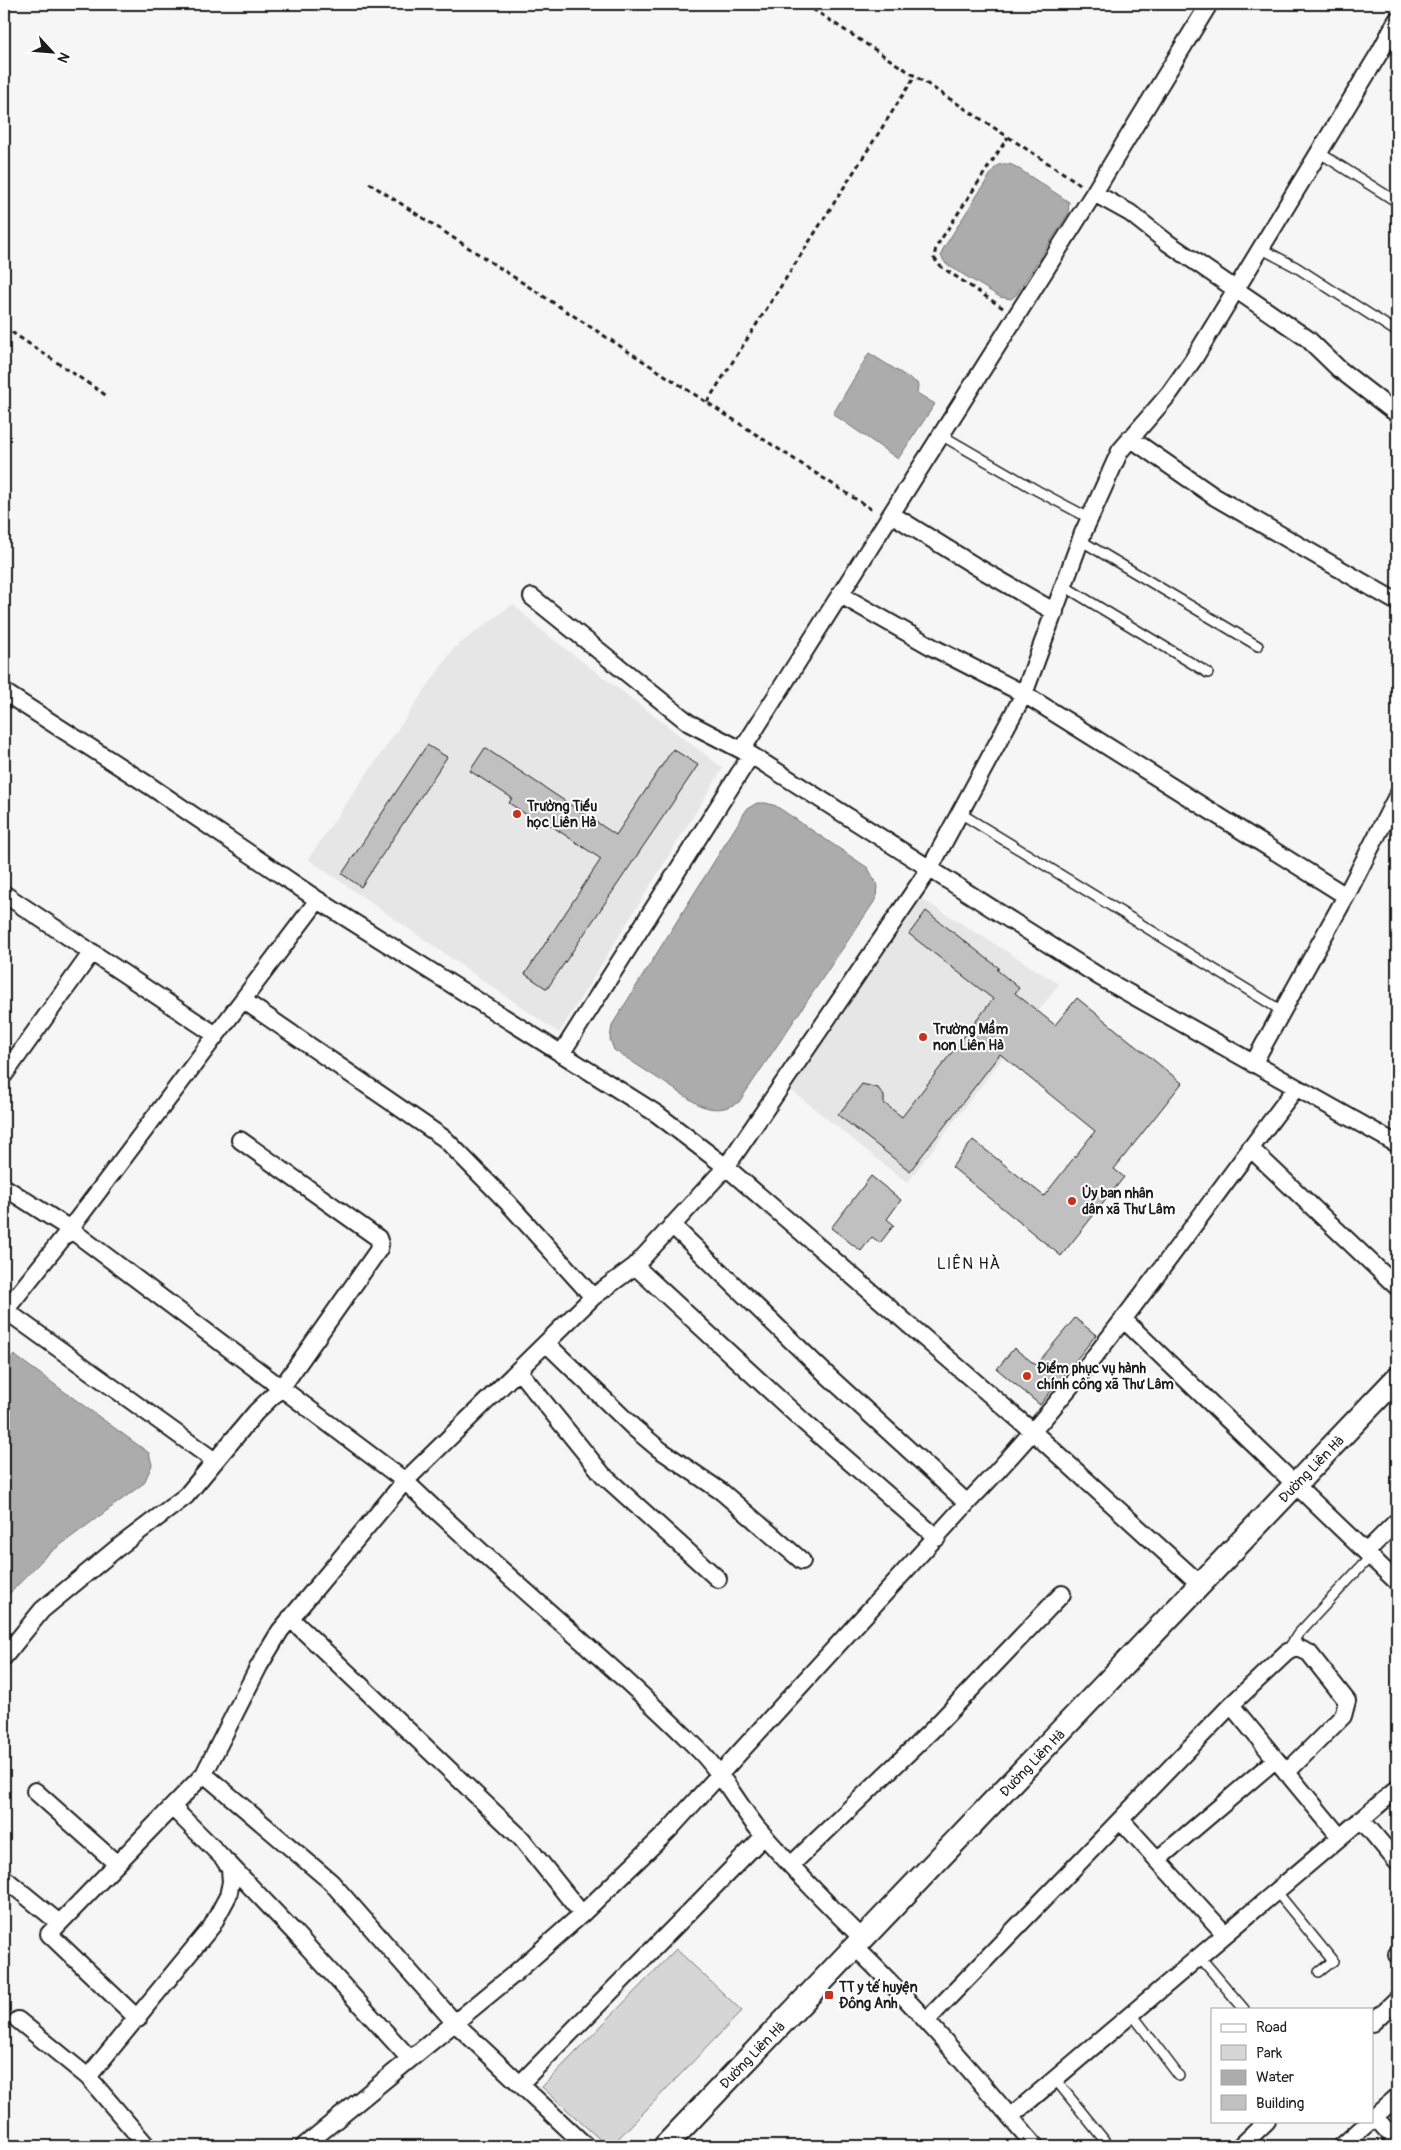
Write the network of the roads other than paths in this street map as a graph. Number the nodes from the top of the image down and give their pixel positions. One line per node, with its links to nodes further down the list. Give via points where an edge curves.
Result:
1 (1209, 4): 4 (street)
2 (1397, 20): 3 (street)
3 (1320, 153): 5 (lane); 6 (street)
4 (1094, 193): 7 (street, via 1130,213); 10 (street)
5 (1397, 202)
6 (1262, 249): 7 (street); 8 (lane)
7 (1237, 290): 9 (street, via 1308,339 1339,369); 11 (street, via 1169,394)
8 (1397, 332)
9 (1397, 414)
10 (941, 435): 12 (street); 13 (lane)
11 (1130, 438): 13 (street, via 1120,451); 18 (street, via 1215,497)
12 (889, 517): 16 (street); 19 (street)
13 (1089, 518): 14 (street)
14 (1080, 540): 15 (street); 20 (lane)
15 (1064, 586): 19 (street); 21 (lane)
16 (841, 595): 23 (street); 24 (street)
17 (532, 597): 24 (street, via 689,723)
18 (1397, 602)
19 (1055, 612): 23 (street)
20 (1258, 646)
21 (1208, 673)
22 (4, 692): 30 (street)
23 (1024, 694): 26 (street); 29 (street)
24 (746, 752): 27 (street); 35 (street)
25 (1397, 796): 29 (street)
26 (960, 812): 27 (street); 33 (lane)
27 (930, 868): 36 (street, via 1100,977); 42 (street)
28 (4, 894): 31 (street)
29 (1346, 896): 33 (street)
30 (318, 900): 32 (street); 35 (street)
31 (92, 952): 34 (street); 37 (street)
32 (243, 1000): 34 (street); 48 (street, via 445,1139)
33 (1282, 1011): 36 (street)
34 (216, 1035): 45 (street)
35 (561, 1054): 42 (street, via 657,1114)
36 (1253, 1064): 38 (street)
37 (4, 1076)
38 (1296, 1088): 40 (street); 41 (street)
39 (240, 1140): 54 (street, via 378,1238 380,1244 376,1255)
40 (1397, 1144)
41 (1250, 1148): 47 (street); 50 (street)
42 (726, 1167): 44 (street); 55 (street)
43 (4, 1187): 45 (street)
44 (672, 1225): 46 (street); 59 (street, via 826,1374)
45 (70, 1229): 49 (street); 54 (street)
46 (635, 1266): 48 (street); 61 (street, via 804,1422)
47 (1397, 1287)
48 (593, 1297): 51 (street)
49 (4, 1311): 56 (street)
50 (1123, 1319): 55 (street); 58 (street)
51 (546, 1343): 52 (street); 63 (street, via 659,1450 722,1492)
52 (518, 1370): 57 (street); 64 (street, via 603,1476)
53 (1397, 1378): 58 (main road, Đường Liên Hà)
54 (282, 1387): 56 (street); 57 (street)
55 (1032, 1431): 59 (street); 66 (street)
56 (215, 1461): 70 (street, via 186,1496 116,1548 42,1610)
57 (405, 1481): 68 (street); 75 (street, via 695,1746)
58 (1296, 1484): 62 (street); 66 (main road, Đường Liên Hà)
59 (967, 1503): 61 (street)
60 (1397, 1521): 62 (street)
61 (937, 1538): 75 (street)
62 (1368, 1554): 65 (street); 69 (lane)
63 (802, 1561)
64 (718, 1579)
65 (1397, 1582)
66 (1201, 1585): 93 (main road, Đường Liên Hà)
67 (1062, 1594): 87 (street, via 930,1731)
68 (290, 1618): 74 (street, via 259,1666); 90 (street, via 521,1838)
69 (1286, 1652): 71 (street); 73 (street, via 1296,1648 1309,1653 1348,1701 1343,1716)
70 (4, 1657)
71 (1231, 1706): 72 (street); 80 (street)
72 (1275, 1760): 73 (street); 84 (street)
73 (1286, 1773): 82 (street)
74 (204, 1774): 78 (street); 103 (street, via 331,1882)
75 (718, 1775): 81 (street); 90 (street, via 668,1830)
76 (1397, 1788): 79 (street)
77 (35, 1791): 86 (street)
78 (173, 1808): 83 (street); 86 (street)
79 (1361, 1819): 82 (street); 85 (street)
80 (1120, 1820): 84 (street); 101 (street)
81 (764, 1836): 87 (street); 108 (street)
82 (1340, 1837): 89 (street)
83 (223, 1858): 99 (street, via 230,1869 231,1882 221,1911); 104 (street)
84 (1157, 1860): 92 (street)
85 (1397, 1862)
86 (117, 1864): 91 (street)
87 (791, 1865): 93 (street)
88 (4, 1878): 91 (street)
89 (1276, 1891): 92 (street); 95 (lane, via 1333,1961)
90 (582, 1914): 103 (street)
91 (58, 1922): 99 (street, via 49,1934)
92 (1225, 1934): 94 (street)
93 (859, 1943): 101 (street); 119 (main road, Đường Liên Hà)
94 (1199, 1956): 97 (lane); 98 (street)
95 (1319, 1972)
96 (1397, 1999): 102 (street)
97 (1243, 2008)
98 (1132, 2014): 105 (lane); 107 (street)
99 (138, 2018): 106 (street)
100 (18, 2020): 106 (street)
101 (927, 2020): 110 (street)
102 (1374, 2021)
103 (455, 2023): 104 (street); 108 (street)
104 (410, 2059): 117 (street)
105 (1179, 2076)
106 (88, 2077): 116 (street)
107 (1055, 2078): 110 (street); 121 (lane)
108 (520, 2084): 118 (street)
109 (1397, 2097): 111 (street)
110 (1010, 2117): 120 (street)
111 (1374, 2117)
112 (1374, 2121): 115 (street)
113 (1267, 2122): 122 (street)
114 (1369, 2122): 123 (street)
115 (1397, 2142)
116 (147, 2146)
117 (304, 2146)
118 (586, 2146)
119 (665, 2146)
120 (1035, 2146)
121 (1109, 2146)
122 (1241, 2146)
123 (1342, 2146)

